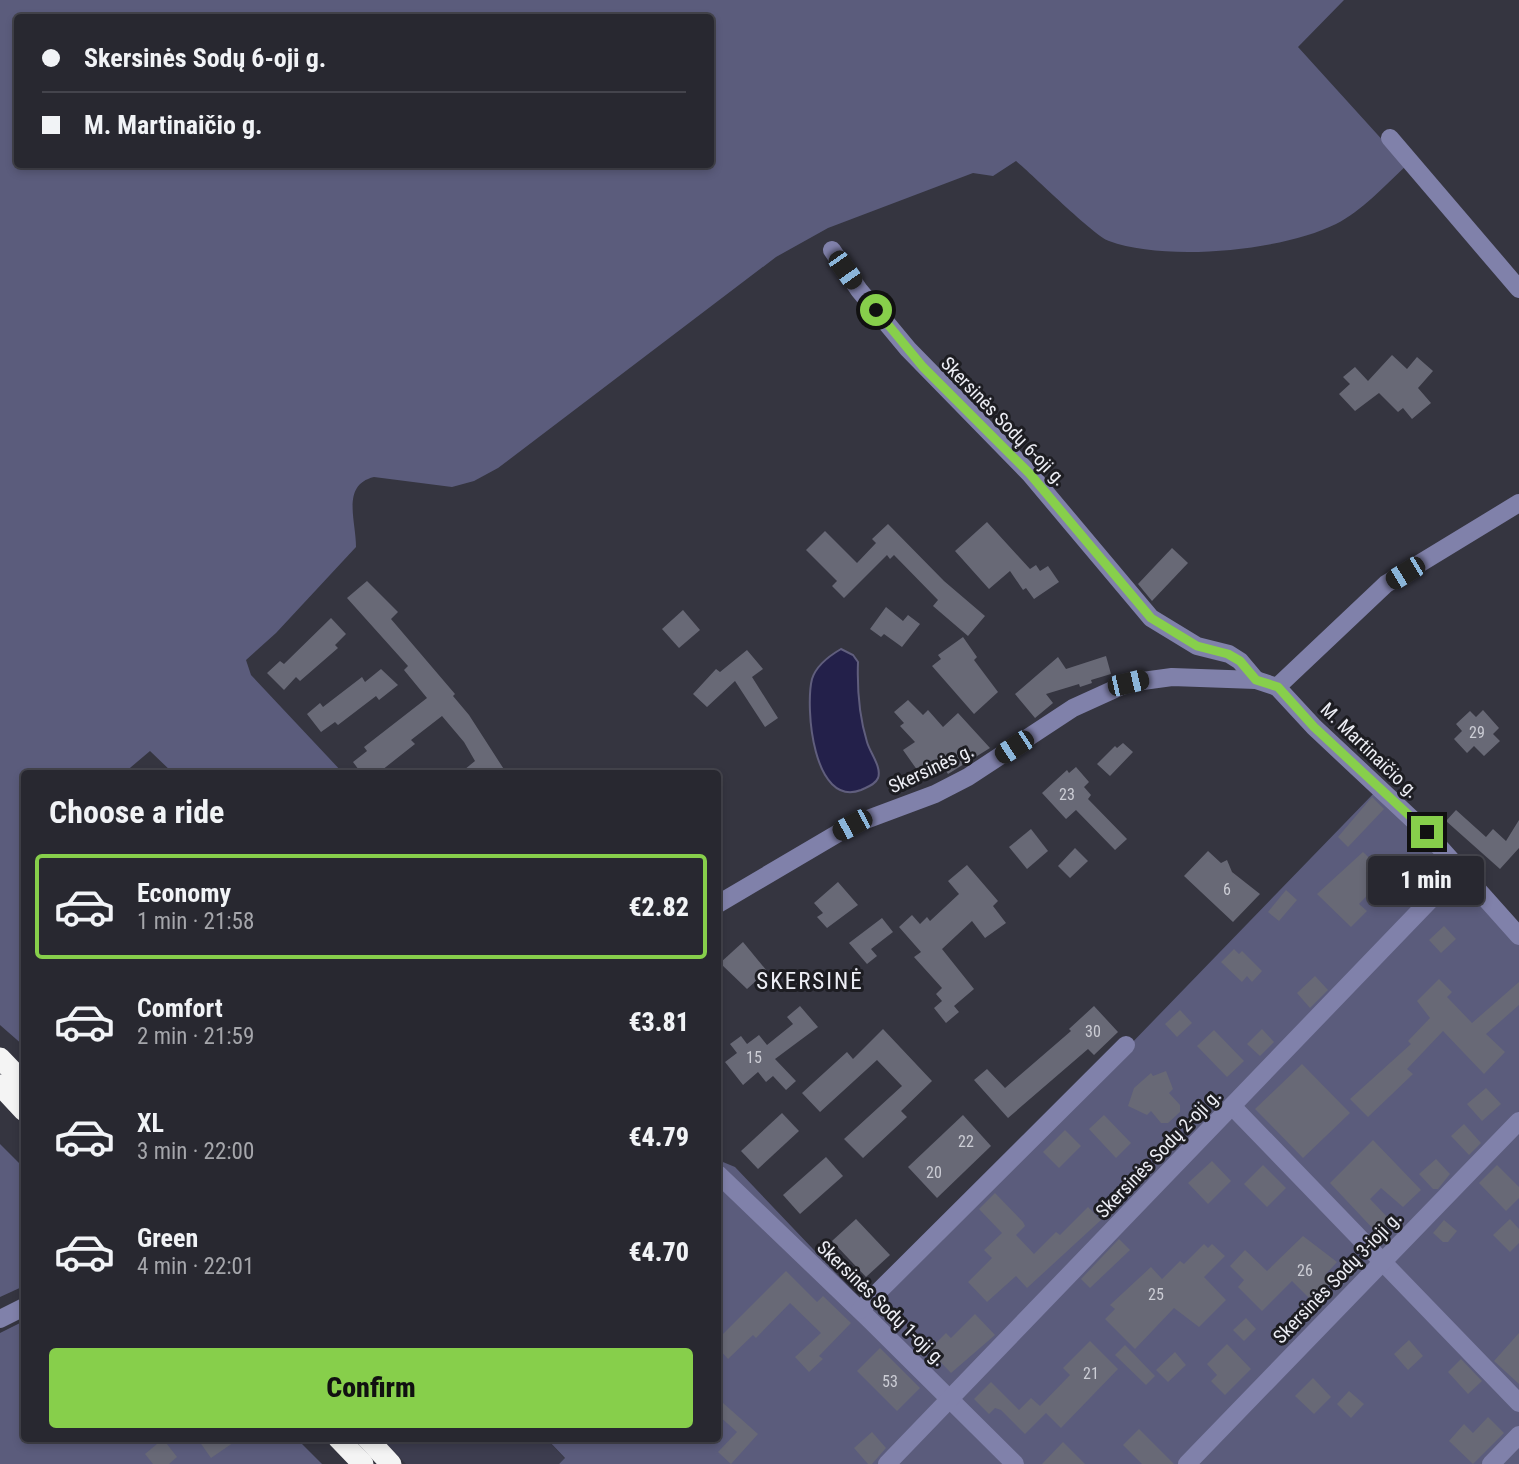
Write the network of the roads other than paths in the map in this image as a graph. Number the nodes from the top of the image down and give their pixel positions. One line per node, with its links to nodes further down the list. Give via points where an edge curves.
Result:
1 (1390, 138): 3 (street)
2 (832, 250): 5 (street, Skersinės Sodų 6-oji g., via 916,358 1030,474 1151,618 1197,646 1240,661)
3 (1519, 289)
4 (1519, 503): 6 (street, via 1386,584)
5 (1256, 680): 6 (street, Skersinės g.); 8 (street, Skersinės g., via 1172,677 1110,690 1073,708 968,777 852,825)
6 (1278, 687): 7 (street, M. Martinaičio g., via 1314,727 1427,832)
7 (1459, 870): 9 (street, M. Martinaičio g.); 14 (street, Skersinės Sodų 2-oji g.)
8 (721, 902)
9 (1519, 936)
10 (1126, 1045): 20 (street)
11 (0, 1058): 12 (highway)
12 (21, 1080)
13 (0, 1085): 15 (highway)
14 (1232, 1106): 18 (street); 22 (street, Skersinės Sodų 2-oji g.)
15 (21, 1108)
16 (1519, 1121): 18 (street, Skersinės Sodų 3-ioji g.)
17 (721, 1177): 20 (street, Skersinės Sodų 1-oji g.)
18 (1380, 1262): 23 (street); 31 (street, Skersinės Sodų 3-ioji g.)
19 (21, 1308): 21 (street)
20 (860, 1310): 22 (street, Skersinės Sodų 1-oji g.)
21 (0, 1319)
22 (950, 1398): 29 (street, Skersinės Sodų 2-oji g.); 30 (street, Skersinės Sodų 1-oji g.)
23 (1519, 1403)
24 (1519, 1435): 32 (street)
25 (342, 1442): 27 (highway)
26 (371, 1442): 28 (highway)
27 (363, 1464)
28 (391, 1464)
29 (887, 1464)
30 (1015, 1464)
31 (1188, 1464)
32 (1491, 1464)

